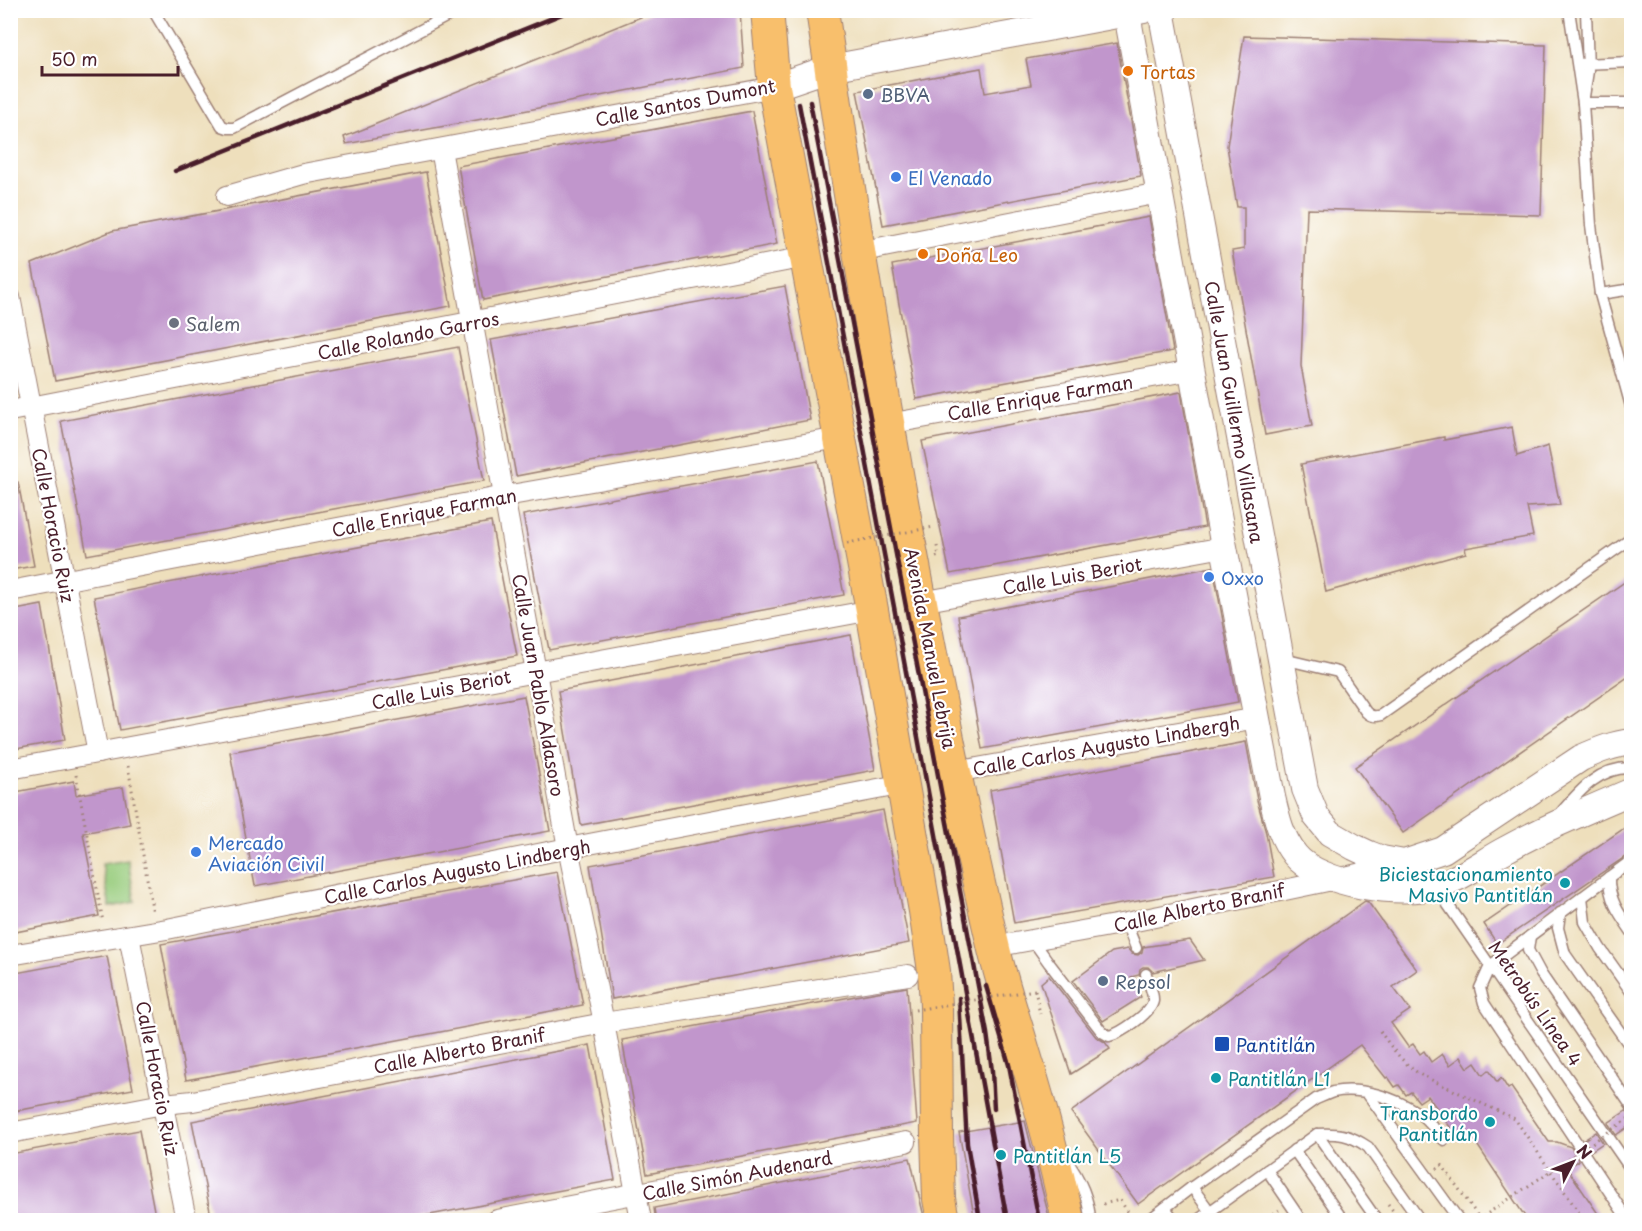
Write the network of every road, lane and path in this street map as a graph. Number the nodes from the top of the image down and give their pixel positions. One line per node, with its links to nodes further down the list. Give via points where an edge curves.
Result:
1 (153, 10): 2 (lane, via 222,126 234,128)
2 (459, 10)
3 (767, 10): 13 (main road)
4 (1161, 10): 40 (street, Calle Juan Guillermo Villasana)
5 (1569, 10): 11 (lane)
6 (1586, 10): 11 (lane)
7 (1136, 12): 12 (street, Calle Santos Dumont); 17 (street, Calle Juan Guillermo Villasana)
8 (818, 21): 12 (main road, Avenida Manuel Lebrija)
9 (781, 42): 13 (lane)
10 (1632, 62): 11 (lane)
11 (1582, 64): 15 (lane, via 1588,71)
12 (830, 68): 13 (street, Calle Santos Dumont); 19 (main road, Avenida Manuel Lebrija)
13 (774, 87): 16 (street, Calle Santos Dumont); 20 (main road)
14 (1632, 102): 15 (lane)
15 (1583, 103): 22 (lane)
16 (441, 148): 18 (street, Calle Santos Dumont, via 303,174); 24 (street, Calle Juan Pablo Aldasoro)
17 (1159, 193): 19 (street); 25 (street, Calle Juan Guillermo Villasana)
18 (227, 196)
19 (858, 252): 29 (main road, Avenida Manuel Lebrija)
20 (806, 257): 24 (street, Calle Rolando Garros); 30 (main road)
21 (1632, 289): 22 (lane)
22 (1600, 294): 27 (lane)
23 (10, 297): 26 (street, Calle Horacio Ruiz)
24 (472, 322): 26 (street, Calle Rolando Garros); 31 (street, Calle Juan Pablo Aldasoro)
25 (1192, 370): 29 (street, Calle Enrique Farman); 35 (street, Calle Juan Guillermo Villasana)
26 (32, 407): 28 (street, Calle Rolando Garros); 36 (street, Calle Horacio Ruiz)
27 (1632, 410)
28 (10, 411)
29 (888, 424): 38 (main road, Avenida Manuel Lebrija)
30 (839, 438): 31 (street, Calle Enrique Farman); 39 (main road)
31 (505, 496): 36 (street, Calle Enrique Farman); 41 (street, Calle Juan Pablo Aldasoro)
32 (934, 527): 34 (path, bridge)
33 (1632, 538): 40 (lane, via 1376,717 1366,712 1338,672)
34 (847, 543)
35 (1224, 547): 38 (street, Calle Luis Beriot); 42 (street, Calle Juan Guillermo Villasana)
36 (65, 581): 37 (street, Calle Enrique Farman); 45 (street, Calle Horacio Ruiz)
37 (10, 591)
38 (921, 602): 49 (main road, Avenida Manuel Lebrija)
39 (872, 610): 41 (street, Calle Luis Beriot); 50 (main road)
40 (1281, 659): 55 (street, Calle Juan Guillermo Villasana, via 1305,789 1316,816 1330,833 1354,847)
41 (537, 672): 44 (street, Calle Luis Beriot); 53 (street, Calle Juan Pablo Aldasoro)
42 (1257, 718): 49 (street, Calle Carlos Augusto Lindbergh); 57 (street, Calle Juan Guillermo Villasana, via 1281,832 1304,864)
43 (1632, 742): 55 (street, via 1581,758 1443,850)
44 (124, 748): 45 (street, Calle Luis Beriot); 62 (path)
45 (98, 753): 46 (street, Calle Luis Beriot)
46 (73, 758): 48 (street, Calle Luis Beriot); 66 (path)
47 (1632, 768): 52 (lane, via 1607,772 1585,786)
48 (10, 769)
49 (955, 772): 68 (main road, Avenida Manuel Lebrija)
50 (904, 784): 53 (street, Calle Carlos Augusto Lindbergh); 103 (main road, via 934,971 939,1199)
51 (1632, 791): 52 (street, Calle Juan Guillermo Villasana)
52 (1545, 830): 58 (street, Calle Juan Guillermo Villasana, via 1458,878)
53 (568, 848): 62 (street, Calle Carlos Augusto Lindbergh); 77 (street, Calle Juan Pablo Aldasoro)
54 (1632, 860): 56 (lane)
55 (1404, 863): 57 (street, Calle Alberto Branif); 58 (lane, Metrobús Línea 4)
56 (1609, 877): 59 (lane); 63 (lane, via 1608,890)
57 (1336, 879): 58 (street, Calle Juan Guillermo Villasana, via 1390,890); 61 (street, Calle Alberto Branif)
58 (1435, 886): 71 (lane, Metrobús Línea 4)
59 (1582, 897): 60 (lane); 75 (lane, via 1585,922)
60 (1560, 913): 65 (lane); 79 (lane, via 1558,928 1565,954)
61 (1126, 923): 67 (street, Calle Alberto Branif); 69 (lane)
62 (156, 930): 64 (street, Calle Carlos Augusto Lindbergh)
63 (1632, 932)
64 (129, 936): 66 (street, Calle Carlos Augusto Lindbergh); 81 (street, Calle Horacio Ruiz)
65 (1530, 936): 71 (lane); 82 (lane, via 1528,950 1540,974)
66 (106, 939): 70 (street, Calle Carlos Augusto Lindbergh)
67 (1032, 939): 68 (street, Calle Alberto Branif); 72 (lane, via 1109,1036 1149,1009 1153,1001)
68 (993, 947): 97 (main road, Avenida Manuel Lebrija, via 1059,1177)
69 (1136, 948)
70 (10, 955)
71 (1490, 966): 92 (lane, Metrobús Línea 4); 116 (lane, via 1480,988 1484,1003)
72 (1146, 974)
73 (908, 975): 77 (street, Calle Alberto Branif)
74 (1035, 990): 76 (path, bridge)
75 (1632, 993)
76 (915, 1010)
77 (604, 1023): 81 (street, Calle Alberto Branif); 94 (street, Calle Juan Pablo Aldasoro)
78 (1380, 1031): 91 (path, bridge, via 1395,1053 1421,1075 1515,1119)
79 (1632, 1049)
80 (1367, 1092): 86 (lane, via 1419,1114); 93 (lane, via 1332,1092 1316,1099); 114 (lane)
81 (163, 1104): 84 (street, Calle Alberto Branif); 100 (street, Calle Horacio Ruiz)
82 (1632, 1107)
83 (1632, 1116): 91 (path, bridge)
84 (10, 1133)
85 (1317, 1134): 88 (lane); 111 (lane); 113 (lane, via 1339,1133 1368,1147)
86 (1444, 1140)
87 (906, 1142): 94 (street, Calle Simón Audenard)
88 (1294, 1150): 90 (lane); 110 (lane)
89 (1442, 1165): 99 (path)
90 (1267, 1170): 98 (lane); 109 (lane)
91 (1551, 1171): 99 (path, bridge); 115 (path, bridge)
92 (1632, 1171)
93 (1192, 1187): 96 (lane); 98 (lane)
94 (636, 1194): 101 (street, Calle Simón Audenard); 102 (street, Calle Juan Pablo Aldasoro)
95 (1388, 1204): 112 (path)
96 (1165, 1208): 106 (lane); 107 (lane)
97 (1079, 1214): 104 (lane); 105 (path, via 1120,1200)
98 (1213, 1216): 108 (lane)
99 (1479, 1220)
100 (186, 1221)
101 (497, 1221)
102 (641, 1221)
103 (943, 1221)
104 (1090, 1221)
105 (1133, 1221)
106 (1149, 1221)
107 (1174, 1221)
108 (1198, 1221)
109 (1301, 1221)
110 (1343, 1221)
111 (1377, 1221)
112 (1400, 1221)
113 (1420, 1221)
114 (1459, 1221)
115 (1584, 1221)
116 (1628, 1221)

